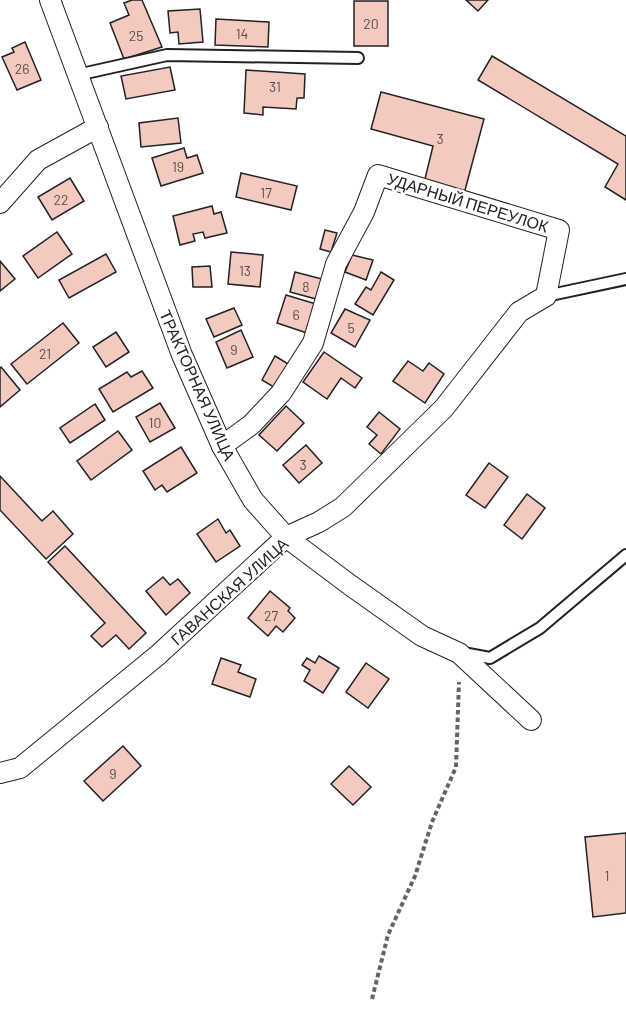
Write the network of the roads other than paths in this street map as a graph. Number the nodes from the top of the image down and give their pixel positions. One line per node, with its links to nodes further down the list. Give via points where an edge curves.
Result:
1 (50, 0): 3 (street, ТРАКТОРНАЯ УЛИЦА)
2 (358, 58): 3 (lane, via 167,55)
3 (77, 75): 4 (street, ТРАКТОРНАЯ УЛИЦА)
4 (98, 127): 5 (street, via 38,160); 8 (street, ТРАКТОРНАЯ УЛИЦА, via 182,355)
5 (0, 203)
6 (626, 279): 7 (lane)
7 (546, 296): 8 (street, УДАРНЫЙ ПЕРЕУЛОК, via 559,230 378,175 364,212 336,264 313,343 281,393 252,424); 9 (street, ГАВАНСКАЯ УЛИЦА, via 519,312 444,408 344,507)
8 (222, 446): 9 (street, ТРАКТОРНАЯ УЛИЦА, via 253,500)
9 (286, 537): 11 (street, ТРАКТОРНАЯ УЛИЦА, via 422,636); 13 (street, ГАВАНСКАЯ УЛИЦА, via 158,655 21,768)
10 (626, 555): 11 (lane, via 540,628 490,658)
11 (459, 653): 12 (street, ТРАКТОРНАЯ УЛИЦА)
12 (531, 720)
13 (0, 773)

